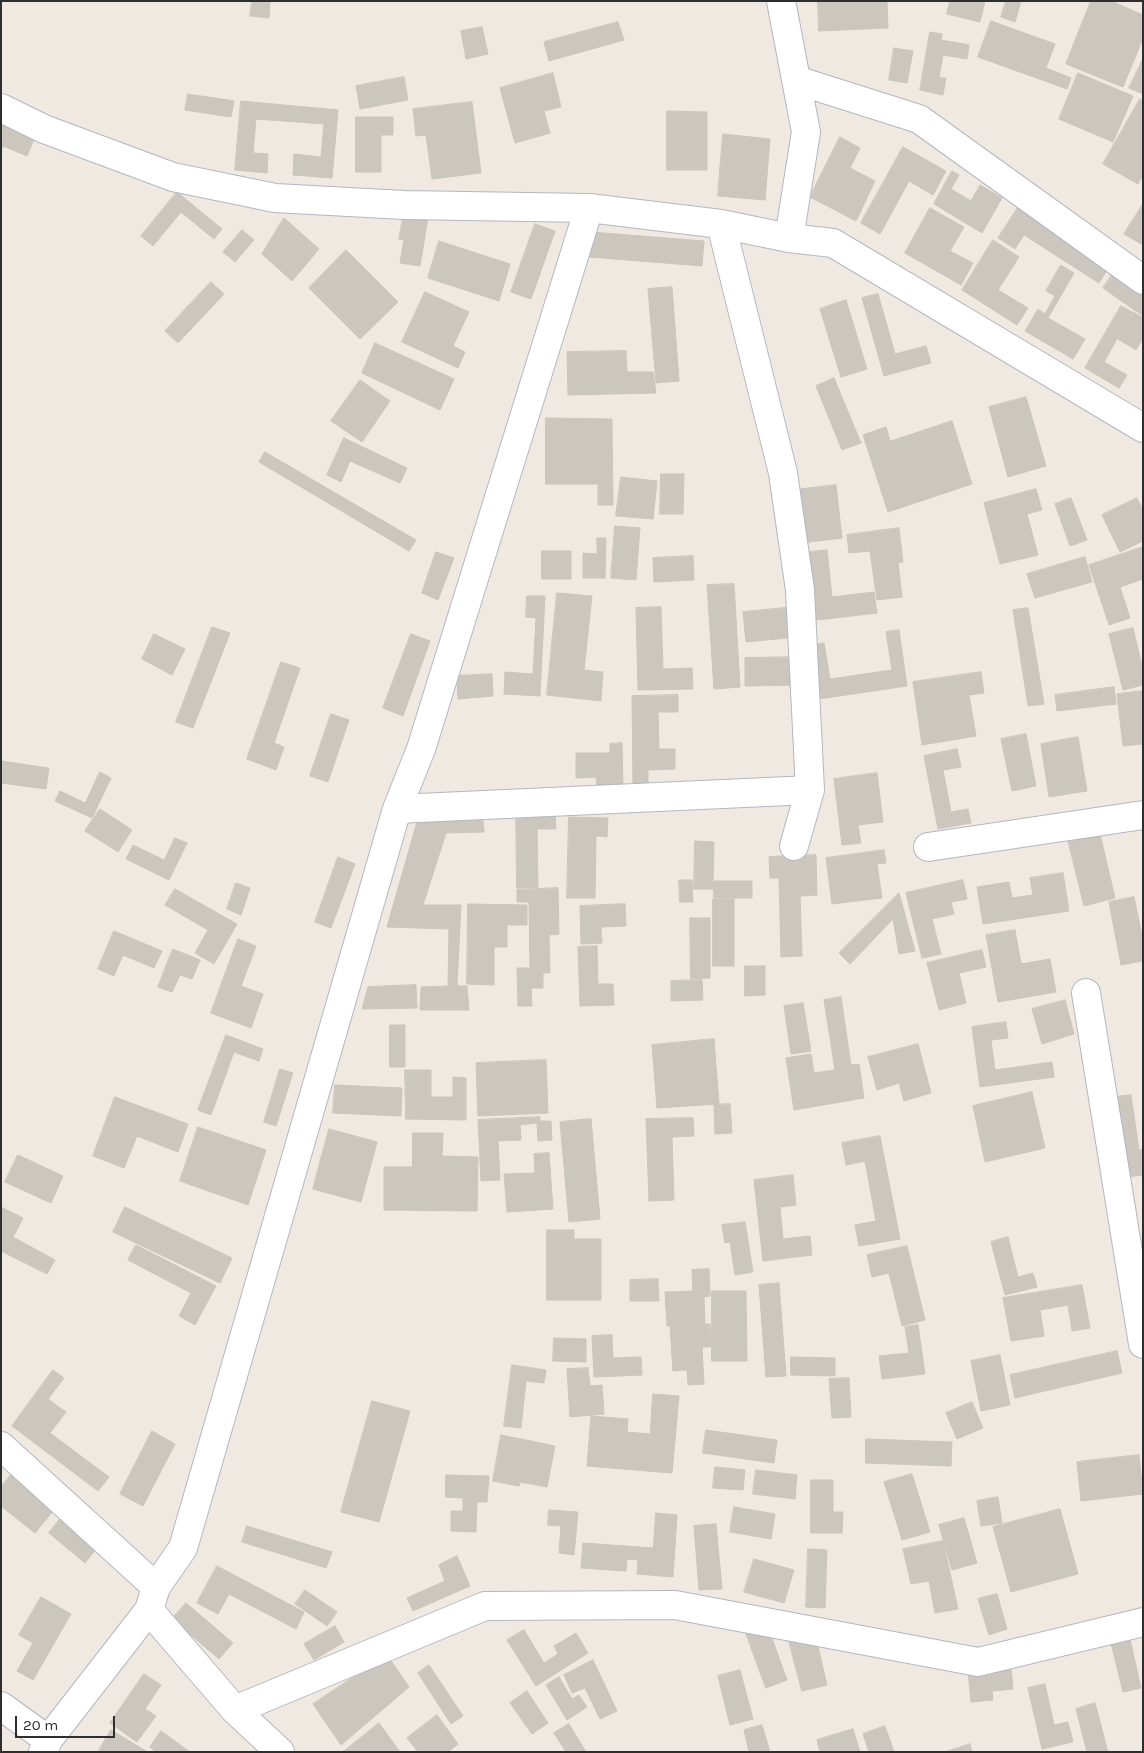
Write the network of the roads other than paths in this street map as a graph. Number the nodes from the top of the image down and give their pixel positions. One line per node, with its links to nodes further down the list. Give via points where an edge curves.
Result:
1 (781, 1): 2 (street)
2 (796, 80): 6 (street, via 806,132); 7 (street, via 919,119)
3 (1, 108): 4 (street, via 44,129 173,177 275,198 404,205)
4 (589, 208): 5 (street); 10 (street, via 421,749)
5 (721, 224): 6 (street); 9 (street, via 783,473 800,590)
6 (789, 238): 8 (street, via 833,243)
7 (1143, 280)
8 (1143, 428)
9 (810, 790): 10 (street); 12 (street)
10 (397, 809): 17 (street, via 183,1548)
11 (1143, 815): 13 (street)
12 (794, 846)
13 (928, 847)
14 (1086, 993): 15 (street)
15 (1143, 1344)
16 (1, 1446): 17 (street)
17 (152, 1599): 20 (street); 21 (street)
18 (1143, 1622): 20 (street, via 978,1662 675,1605 485,1606)
19 (1, 1706): 21 (street)
20 (235, 1710): 22 (street)
21 (45, 1746)
22 (280, 1752)

